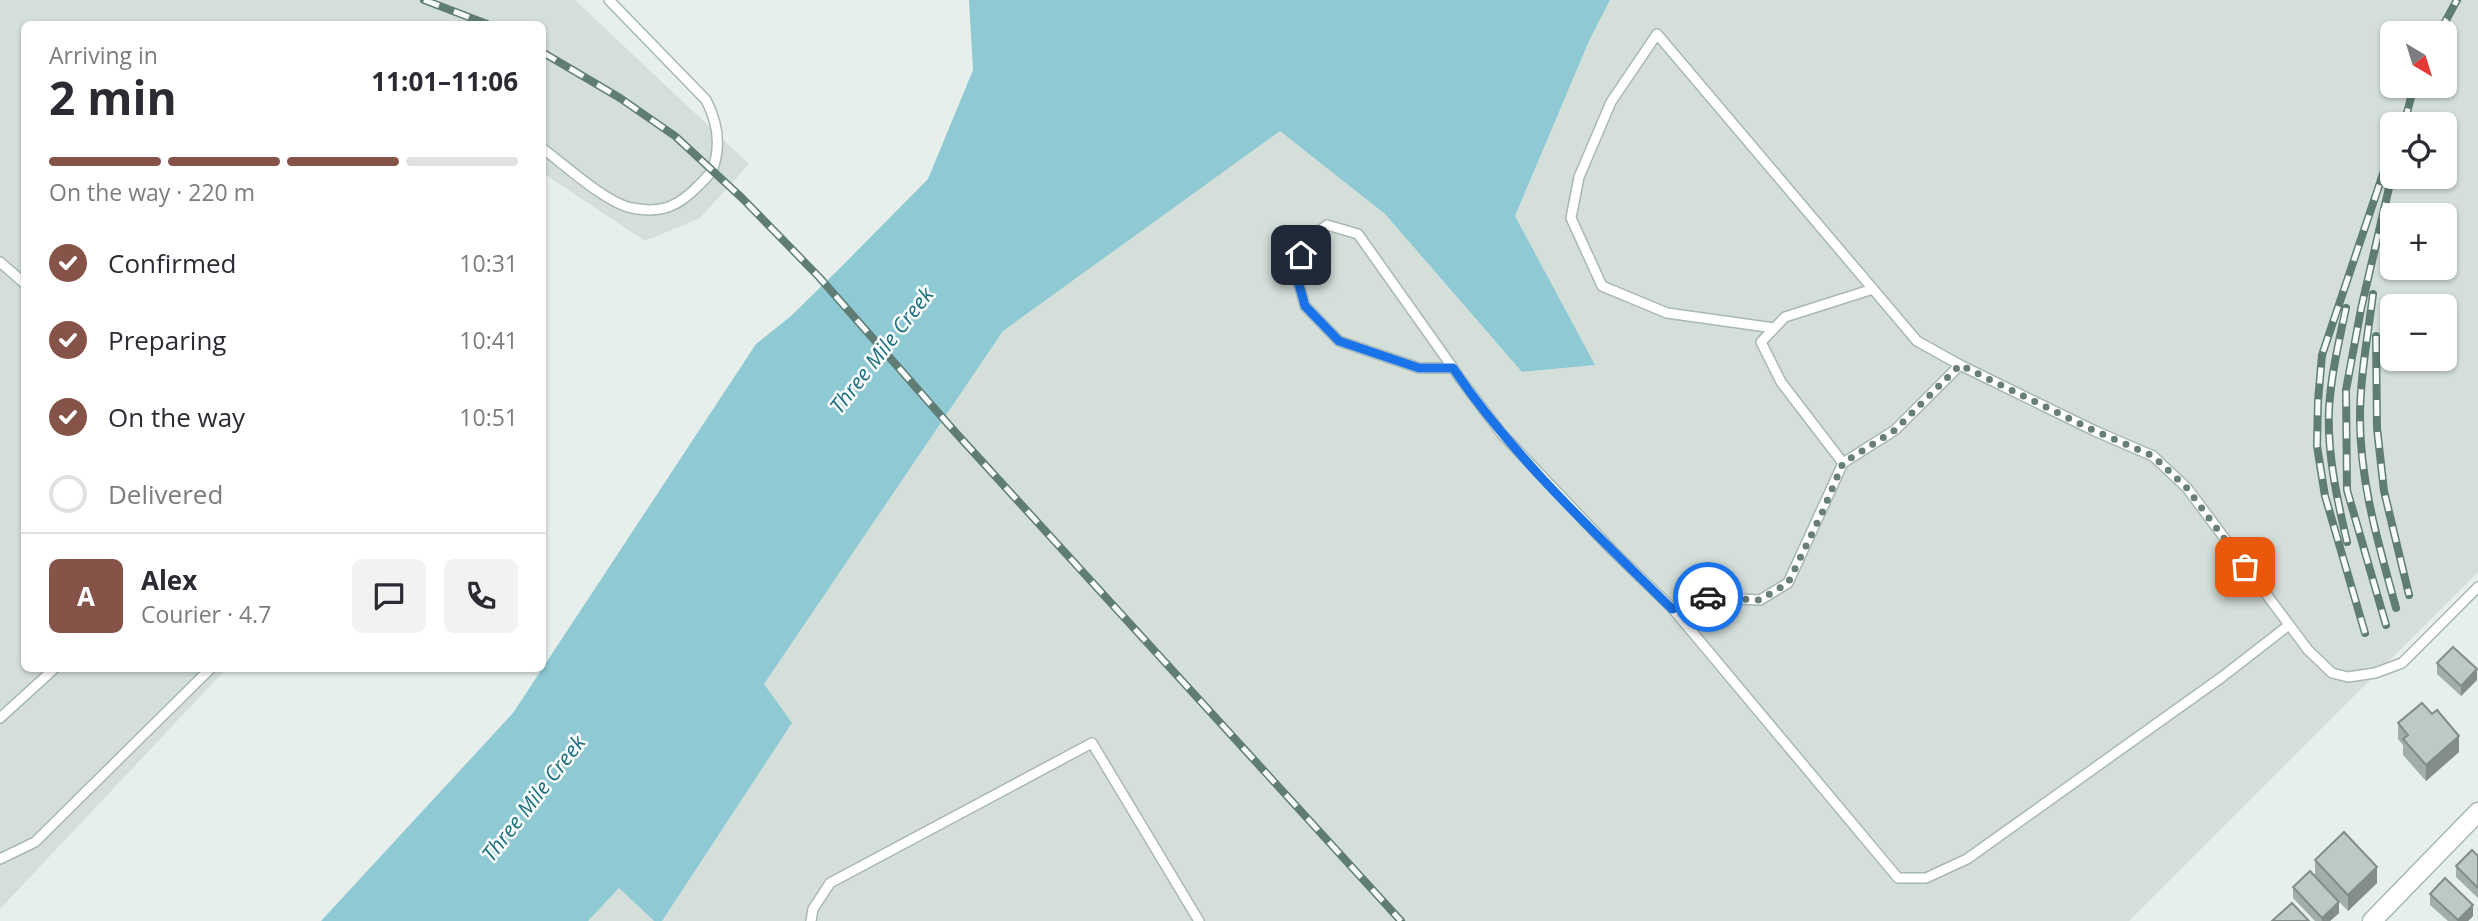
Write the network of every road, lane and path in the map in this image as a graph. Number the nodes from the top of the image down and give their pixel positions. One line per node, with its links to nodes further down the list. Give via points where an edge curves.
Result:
1 (609, 0): 2 (lane, via 706,100 715,117 717,137 712,171 675,206 653,211 629,208 600,192)
2 (546, 151)
3 (0, 262): 4 (lane)
4 (21, 280)
5 (1872, 289): 6 (lane, via 1785,317); 6 (lane, via 1657,34 1611,102 1579,177 1571,218 1602,286 1667,313); 7 (lane, via 1917,341)
6 (1774, 328): 9 (lane, via 1761,342 1781,382)
7 (1960, 365): 9 (lane, via 1895,430); 12 (lane, via 2153,456 2187,488)
8 (1453, 368): 8 (lane, via 1419,368 1339,341 1305,306 1295,270 1307,240 1327,225 1359,234); 11 (lane, via 1502,434)
9 (1843, 463): 11 (lane, via 1788,583 1760,600 1702,597)
10 (2478, 587): 12 (lane, via 2402,663 2375,673 2348,677 2332,673)
11 (1672, 609): 12 (lane, via 1898,878 1926,878 1967,859)
12 (2289, 625)
13 (51, 672): 15 (lane)
14 (207, 672): 17 (lane, via 35,842)
15 (0, 718)
16 (2478, 812): 20 (street)
17 (0, 859)
18 (811, 921): 19 (lane, via 813,909 830,883 1092,743)
19 (1199, 921)
20 (2372, 921)

